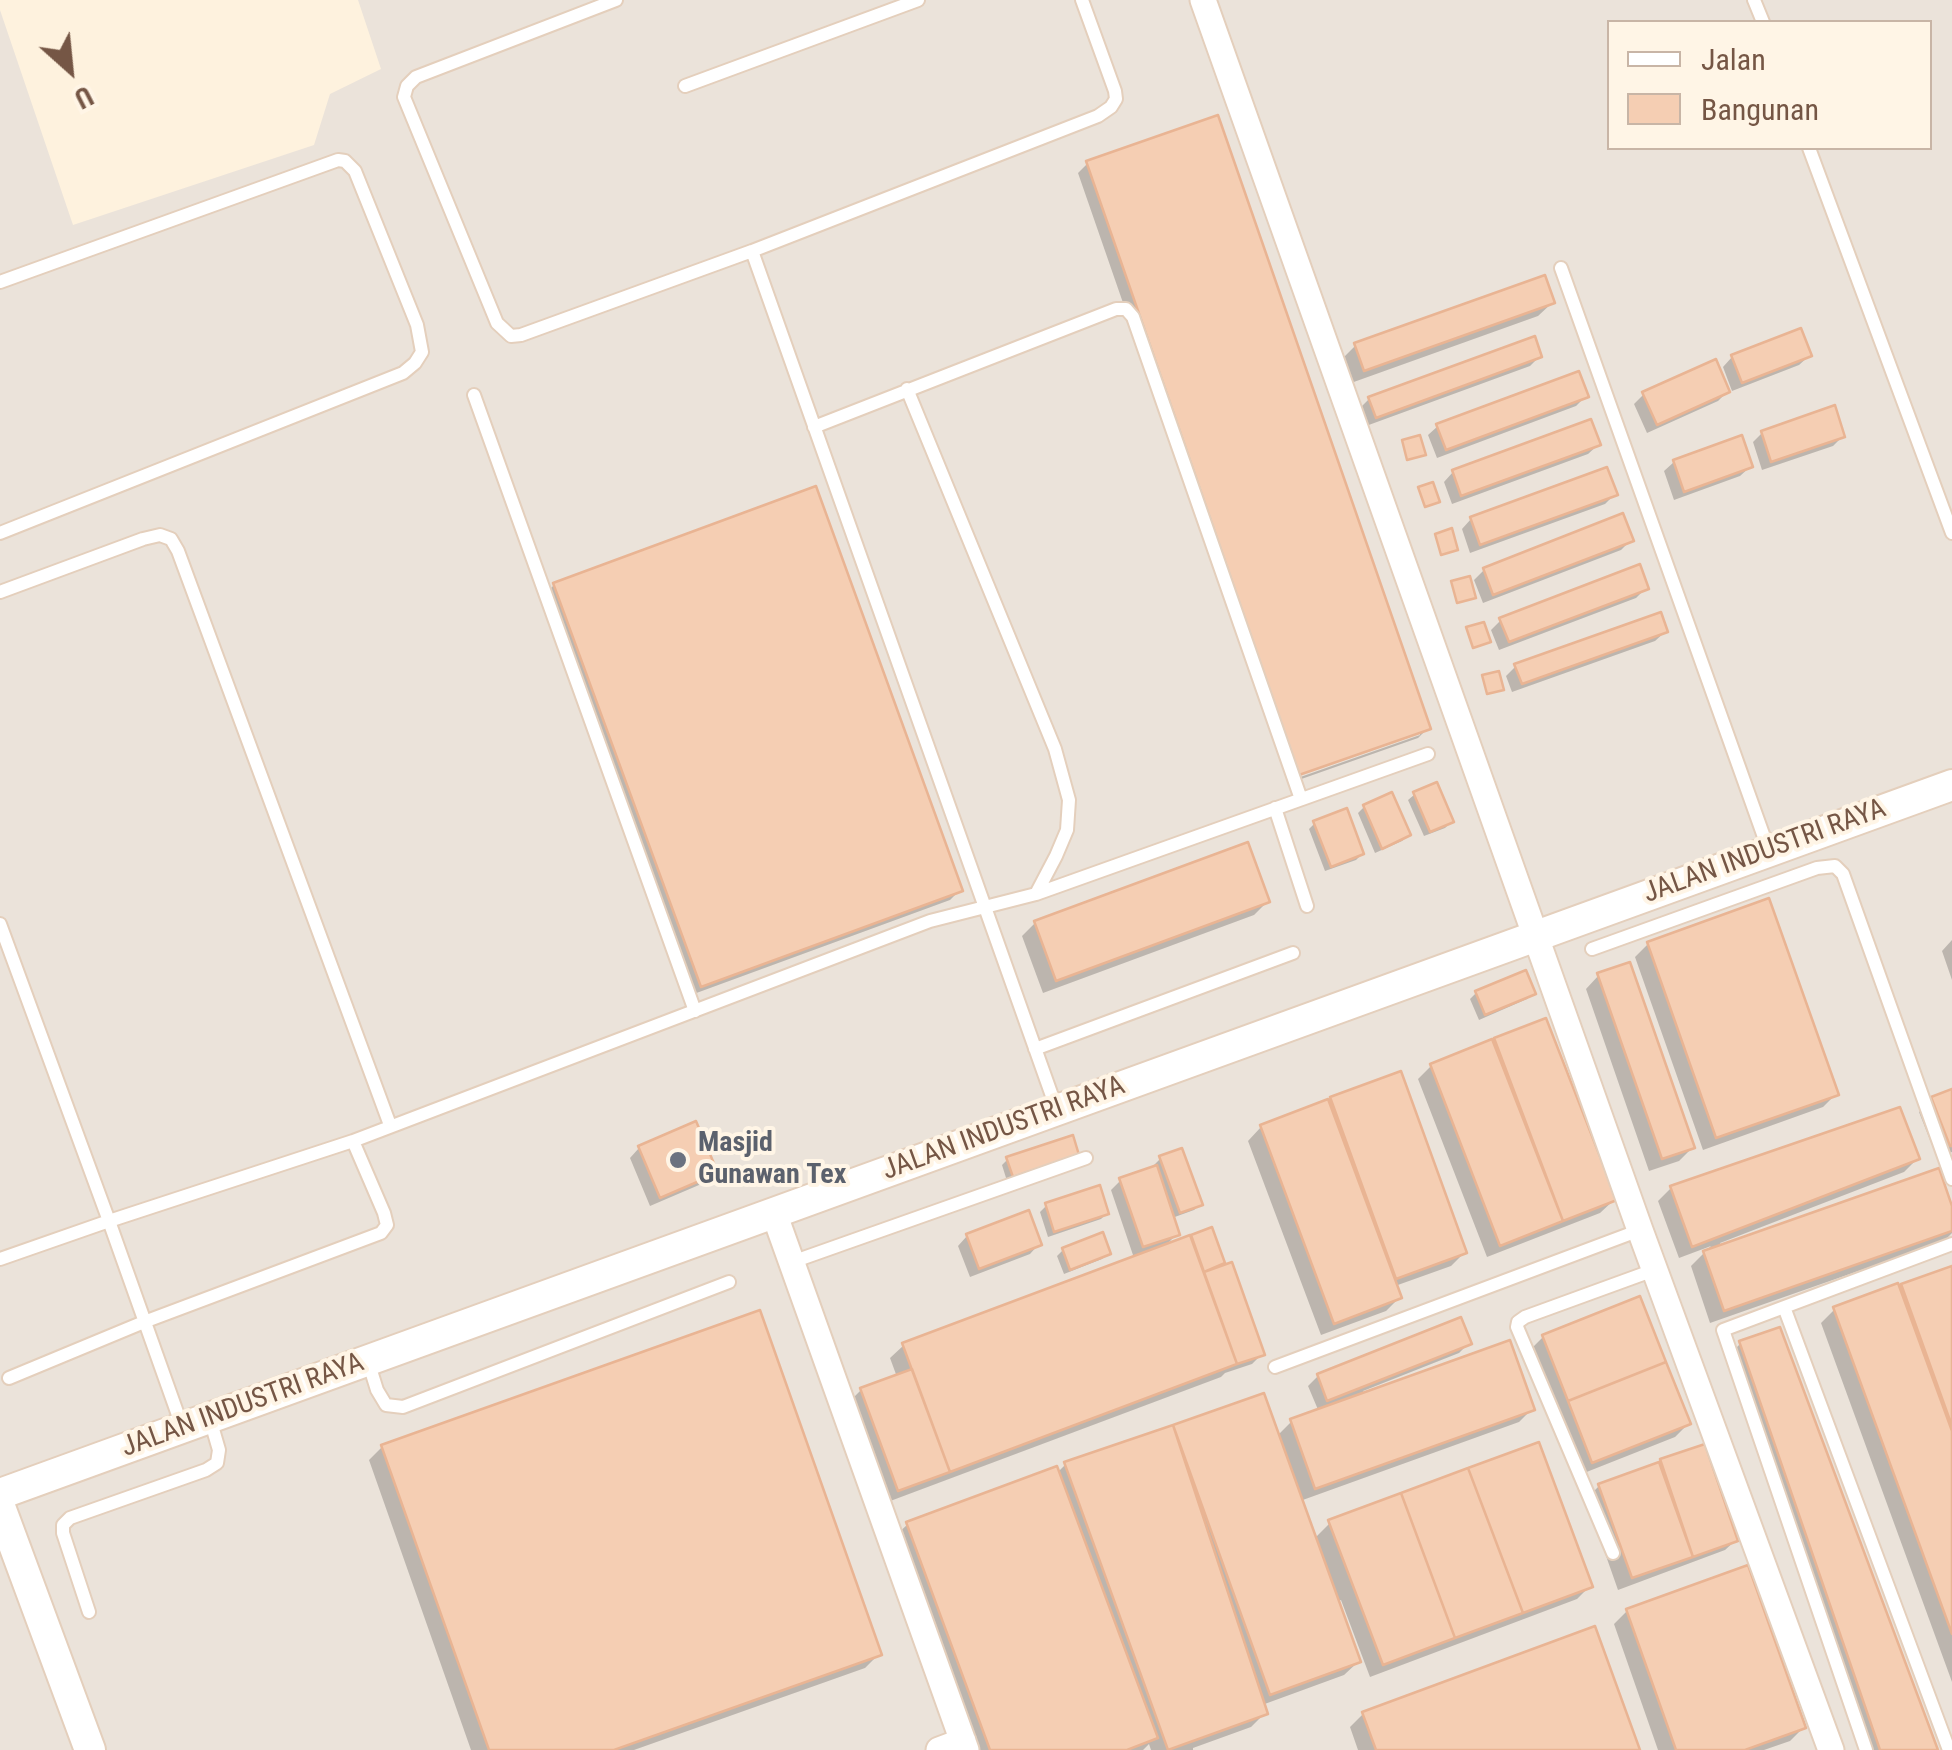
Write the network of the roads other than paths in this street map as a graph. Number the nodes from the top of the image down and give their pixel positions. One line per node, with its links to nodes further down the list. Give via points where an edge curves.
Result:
1 (616, 0): 7 (lane, via 416,76 407,86 404,97 497,323 511,336 520,335)
2 (918, 0): 5 (lane)
3 (1082, 0): 7 (lane, via 1116,98 1098,116)
4 (1203, 0): 25 (street)
5 (685, 86)
6 (1810, 150): 14 (lane)
7 (752, 252): 12 (lane)
8 (1561, 268): 20 (lane)
9 (0, 282): 13 (lane, via 345,161 356,171 422,352 403,373)
10 (908, 389): 12 (lane); 18 (lane, via 1116,309 1133,316); 21 (lane, via 1055,749 1068,800 1067,830)
11 (474, 395): 28 (lane)
12 (814, 427): 23 (lane)
13 (0, 533)
14 (1952, 534)
15 (0, 592): 31 (lane, via 143,539 170,539)
16 (1428, 754): 18 (lane)
17 (1952, 786): 20 (street, JALAN INDUSTRI RAYA)
18 (1301, 800): 19 (lane)
19 (1275, 808): 21 (lane); 22 (lane)
20 (1769, 851): 25 (street, JALAN INDUSTRI RAYA)
21 (1036, 894): 23 (lane)
22 (1307, 906)
23 (984, 909): 28 (lane, via 930,922); 29 (lane)
24 (0, 924): 36 (lane)
25 (1536, 934): 30 (street, JALAN INDUSTRI RAYA); 37 (street)
26 (1592, 949): 34 (lane, via 1835,866 1844,874)
27 (1293, 952): 29 (lane)
28 (695, 1012): 31 (lane)
29 (1035, 1049): 30 (lane)
30 (1057, 1110): 35 (street, JALAN INDUSTRI RAYA)
31 (390, 1126): 32 (lane)
32 (352, 1141): 36 (lane); 44 (lane, via 384,1213 382,1233)
33 (1086, 1158): 40 (lane)
34 (1952, 1179)
35 (774, 1213): 40 (street); 45 (street, JALAN INDUSTRI RAYA)
36 (109, 1220): 39 (lane); 44 (lane)
37 (1640, 1230): 41 (street); 46 (lane)
38 (1952, 1244): 43 (lane)
39 (0, 1259)
40 (792, 1262): 53 (street)
41 (1654, 1270): 51 (lane, via 1526,1317 1517,1327); 55 (street)
42 (730, 1282): 45 (lane, via 403,1408 386,1405)
43 (1784, 1307): 56 (lane, via 1723,1330); 57 (lane)
44 (144, 1322): 47 (lane); 48 (lane)
45 (368, 1361): 48 (street, JALAN INDUSTRI RAYA)
46 (1275, 1368)
47 (10, 1378)
48 (196, 1424): 49 (street, JALAN INDUSTRI RAYA); 52 (lane, via 219,1450 217,1464 63,1525)
49 (0, 1494)
50 (0, 1506): 54 (street)
51 (1613, 1552)
52 (89, 1612)
53 (956, 1747)
54 (90, 1750)
55 (1830, 1750)
56 (1866, 1750)
57 (1949, 1750)

